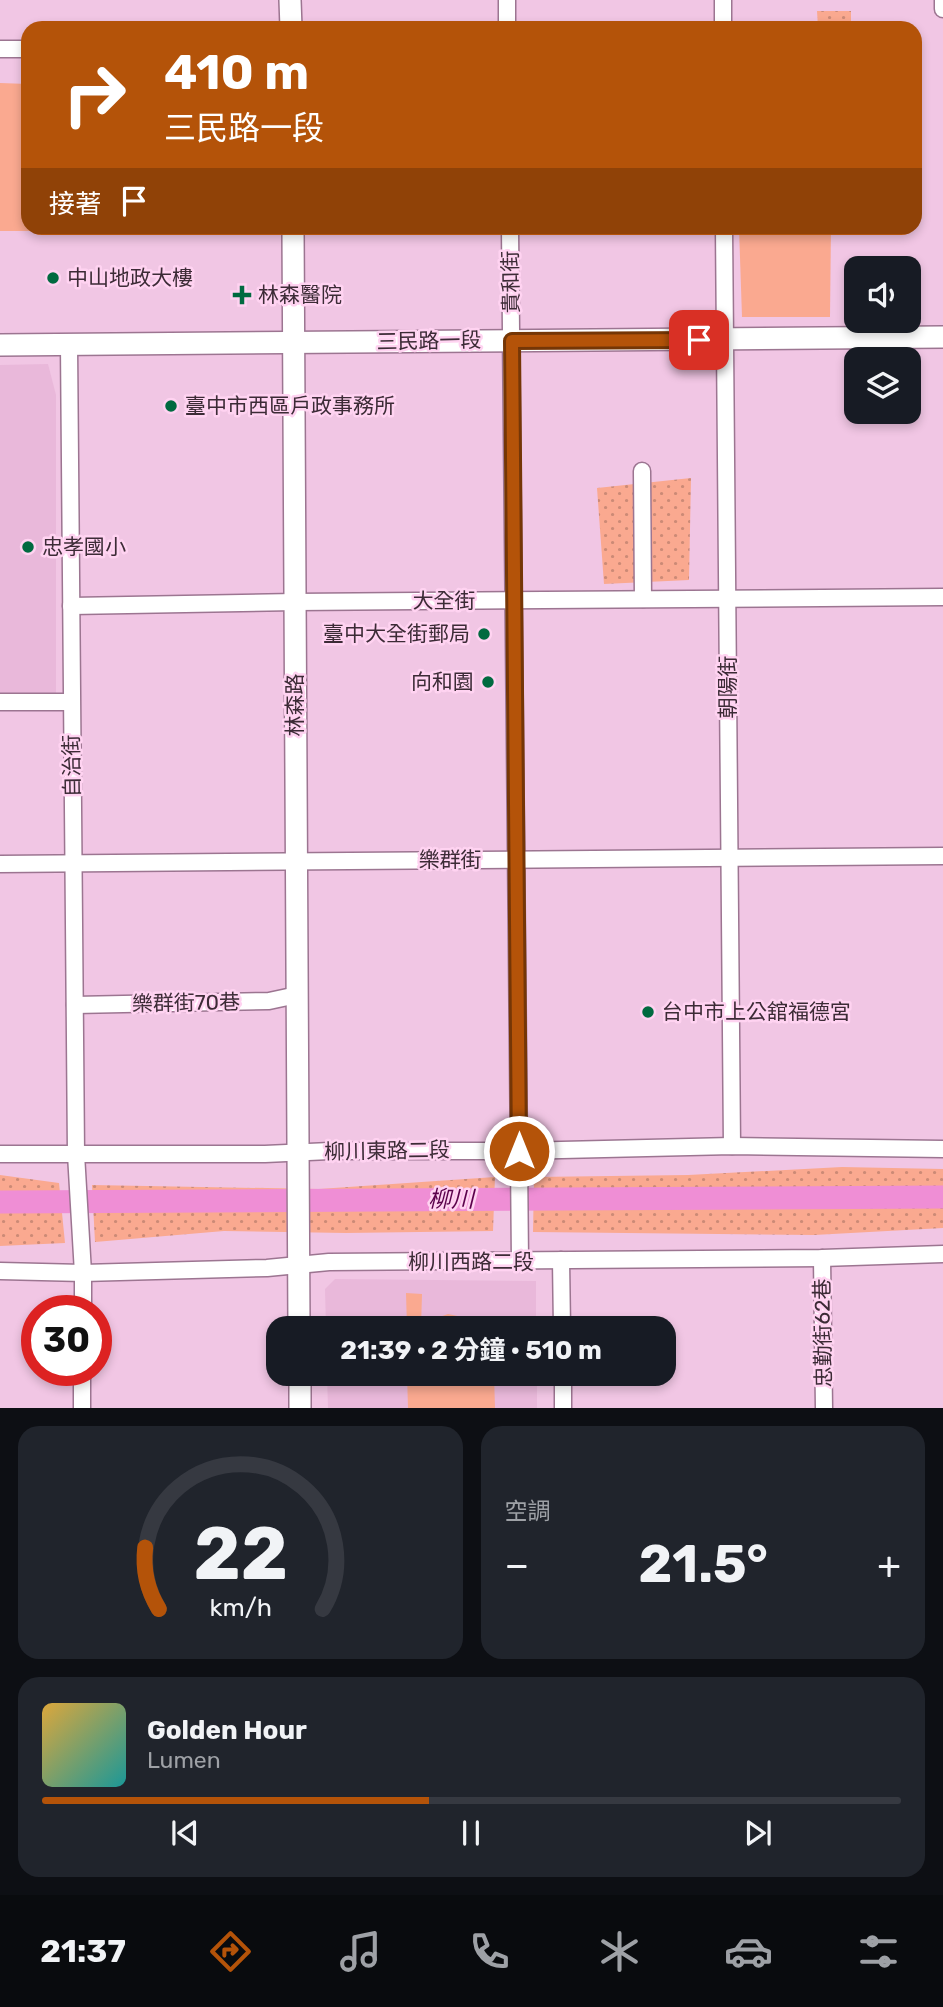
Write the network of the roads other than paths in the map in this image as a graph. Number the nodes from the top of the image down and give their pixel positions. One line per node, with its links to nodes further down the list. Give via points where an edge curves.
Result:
1 (290, 0): 6 (main road)
2 (507, 0): 7 (street)
3 (723, 0): 8 (street)
4 (943, 0): 5 (street)
5 (943, 9)
6 (291, 21)
7 (507, 21)
8 (723, 21)
9 (0, 49): 10 (street)
10 (21, 49)
11 (293, 235): 17 (main road, 林森路)
12 (510, 235): 16 (street, 貴和街)
13 (724, 235): 15 (street, 朝陽街)
14 (943, 337): 15 (main road, 三民路一段)
15 (726, 339): 16 (main road, 三民路一段); 22 (street, 朝陽街)
16 (512, 341): 17 (main road, 三民路一段); 24 (street, 貴和街)
17 (296, 342): 19 (main road, 三民路一段); 25 (main road, 林森路)
18 (0, 345): 19 (main road, 三民路一段)
19 (69, 345): 26 (street, 自治街)
20 (642, 471): 23 (street)
21 (943, 597): 22 (street, 大全街)
22 (727, 599): 23 (street, 大全街); 30 (street, 朝陽街)
23 (643, 600): 24 (street, 大全街)
24 (514, 601): 25 (street, 大全街); 31 (street, 貴和街)
25 (295, 602): 26 (street, 大全街); 32 (main road, 林森路)
26 (71, 606): 28 (street, 自治街)
27 (0, 702): 28 (street)
28 (71, 702): 34 (street, 自治街)
29 (943, 856): 30 (street, 樂群街)
30 (730, 858): 31 (street, 樂群街); 37 (street, 朝陽街)
31 (517, 860): 32 (street, 樂群街); 39 (street, 貴和街)
32 (296, 862): 34 (street, 樂群街); 35 (main road, 林森路)
33 (0, 864): 34 (street, 樂群街)
34 (73, 864): 36 (street, 自治街)
35 (298, 995): 36 (street, 樂群街70巷, via 269,1002); 40 (main road, 林森路)
36 (75, 1004): 42 (street, 自治街)
37 (732, 1146): 38 (street, 柳川東路二段); 39 (street, 柳川東路二段)
38 (943, 1149)
39 (519, 1151): 40 (street, 柳川東路二段); 46 (street, 貴和街)
40 (298, 1153): 42 (street, 柳川東路二段); 47 (main road, 林森路)
41 (0, 1154): 42 (street, 柳川東路二段)
42 (76, 1154): 49 (street, 自治街)
43 (943, 1254): 44 (street, 柳川西路二段)
44 (822, 1258): 45 (street, 柳川西路二段); 59 (street, 忠勤街62巷)
45 (561, 1260): 46 (street, 柳川西路二段); 52 (street)
46 (520, 1262): 47 (street, 柳川西路二段)
47 (299, 1265): 49 (street, 柳川西路二段); 51 (main road)
48 (0, 1271): 49 (street, 柳川西路二段)
49 (83, 1273): 50 (street)
50 (83, 1295)
51 (299, 1316)
52 (562, 1316)
53 (82, 1386): 56 (street)
54 (300, 1386): 57 (main road)
55 (563, 1386): 58 (street)
56 (82, 1408)
57 (300, 1408)
58 (563, 1408)
59 (824, 1408)

